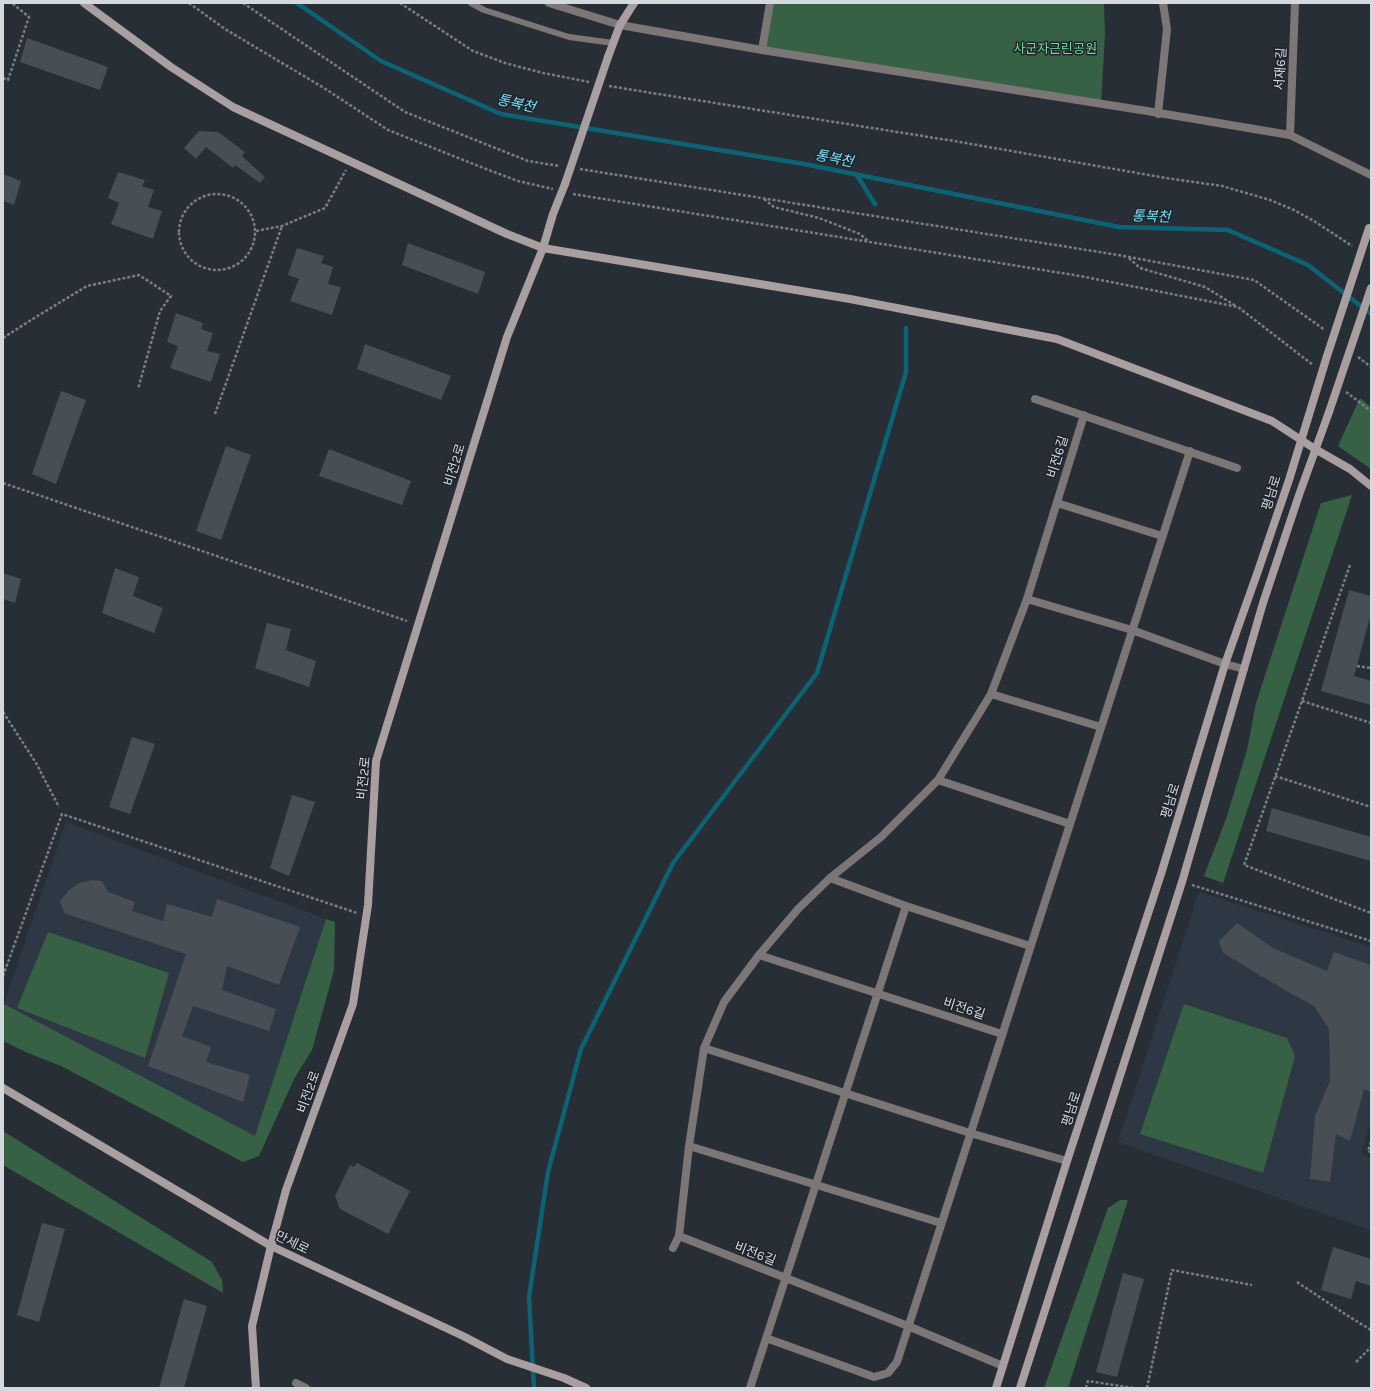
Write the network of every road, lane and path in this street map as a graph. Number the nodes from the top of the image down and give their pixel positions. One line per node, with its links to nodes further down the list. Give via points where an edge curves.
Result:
1 (12, 3): 15 (path, via 29,17 8,80)
2 (84, 3): 20 (street, via 171,67 233,107)
3 (189, 3): 24 (path, via 225,29 388,130 518,181)
4 (243, 3): 21 (path, via 405,112 528,161)
5 (400, 3): 16 (path, via 473,51 505,63)
6 (471, 3): 13 (lane, via 484,10 569,37)
7 (549, 3): 12 (street)
8 (634, 3): 12 (street)
9 (770, 3): 14 (street)
10 (1163, 3): 18 (street, via 1167,29)
11 (1296, 3): 19 (street, 서재6길)
12 (620, 25): 13 (street); 14 (street)
13 (613, 43): 24 (street, 비전2로, bridge)
14 (762, 50): 18 (street)
15 (3, 78)
16 (590, 82)
17 (605, 85): 31 (path, via 954,140 1222,186 1294,210)
18 (1158, 114): 19 (street)
19 (1290, 135): 23 (street)
20 (350, 162): 27 (path, via 325,208); 30 (street)
21 (567, 167)
22 (575, 168): 25 (path)
23 (1371, 175)
24 (564, 187): 29 (path, via 576,195); 30 (street, 비전2로)
25 (764, 198): 29 (path, via 774,207 819,218 860,234); 32 (path)
26 (1370, 225): 39 (street, 평남로, bridge)
27 (282, 226): 28 (path); 44 (path)
28 (256, 231): 28 (path, via 254,219 247,207 225,194 199,197 189,205 182,216 179,229 180,242 186,254 195,263 218,271 241,263 249,254)
29 (869, 242): 34 (path, via 1080,276)
30 (543, 248): 46 (street, via 850,299 1057,339 1272,421); 56 (street, 비전2로, via 507,337)
31 (1354, 248)
32 (1128, 257): 34 (path, via 1140,268 1205,287); 35 (path, via 1254,280)
33 (1371, 288): 47 (street, bridge)
34 (1238, 307): 39 (path)
35 (1328, 332)
36 (3, 338): 40 (path, via 87,286 139,275 171,296 160,310)
37 (1352, 352): 38 (path)
38 (1371, 367)
39 (1323, 372): 46 (street, 평남로)
40 (138, 389)
41 (1345, 391): 43 (path)
42 (1035, 399): 45 (street)
43 (1371, 410)
44 (215, 414)
45 (1084, 415): 48 (street); 52 (street, 비전6길)
46 (1301, 438): 47 (street); 58 (street, 평남로, via 1261,564)
47 (1315, 449): 51 (street, via 1350,468); 61 (street, via 1263,603)
48 (1190, 451): 49 (street); 53 (street)
49 (1237, 468)
50 (3, 483): 56 (path)
51 (1371, 486)
52 (1057, 503): 53 (street); 55 (street, 비전6길)
53 (1162, 536): 57 (street)
54 (1350, 565): 63 (path)
55 (1027, 599): 57 (street); 62 (street, 비전6길)
56 (418, 625): 76 (street, 비전2로, via 376,761)
57 (1132, 630): 58 (street); 66 (street)
58 (1225, 664): 61 (street); 90 (street, 평남로, via 1161,874)
59 (1357, 666): 60 (path)
60 (1371, 668)
61 (1244, 669): 73 (street)
62 (991, 694): 66 (street); 68 (street, 비전6길)
63 (1302, 701): 65 (path); 67 (path)
64 (3, 712): 70 (path, via 36,763)
65 (1371, 722)
66 (1101, 727): 71 (street)
67 (1275, 776): 69 (path); 75 (path, via 1244,865)
68 (938, 780): 71 (street); 72 (street, 비전6길, via 881,838)
69 (1371, 806)
70 (59, 807)
71 (1070, 824): 78 (street)
72 (830, 878): 74 (street); 79 (street, 비전6길, via 798,909)
73 (1182, 882): 77 (path); 111 (street)
74 (906, 906): 78 (street); 81 (street)
75 (1371, 912)
76 (366, 916): 80 (path, via 62,814); 94 (street, 비전2로, via 353,1004 286,1190)
77 (1371, 941)
78 (1030, 946): 82 (street)
79 (759, 955): 81 (street, 비전6길); 83 (street, 비전6길, via 724,1002)
80 (3, 976)
81 (878, 994): 82 (street, 비전6길); 85 (street)
82 (1002, 1034): 86 (street)
83 (704, 1048): 85 (street); 88 (street, 비전6길)
84 (3, 1088): 94 (street, 만세로)
85 (845, 1093): 86 (street); 91 (street)
86 (970, 1133): 90 (street); 92 (street)
87 (1371, 1142): 89 (path, via 1368,1151)
88 (689, 1146): 91 (street); 93 (street, 비전6길)
89 (1371, 1152)
90 (1067, 1162): 104 (street, 평남로)
91 (816, 1185): 92 (street); 96 (street)
92 (941, 1223): 99 (street)
93 (679, 1236): 95 (street); 96 (street, 비전6길)
94 (270, 1246): 106 (street, 비전2로, via 252,1326); 108 (street, 만세로, via 507,1359)
95 (674, 1248)
96 (786, 1278): 99 (street, 비전6길); 101 (street)
97 (1297, 1282): 100 (path)
98 (1252, 1285): 114 (path, via 1172,1270)
99 (908, 1326): 101 (street, via 897,1362 888,1373 874,1377); 104 (street, 비전6길)
100 (1371, 1330)
101 (766, 1338): 109 (street)
102 (1371, 1347): 103 (path)
103 (1356, 1362)
104 (1003, 1366): 110 (street, 평남로)
105 (296, 1383): 107 (street)
106 (256, 1388)
107 (306, 1388)
108 (586, 1388)
109 (750, 1388)
110 (996, 1388)
111 (1020, 1388)
112 (1086, 1388): 113 (path, via 1088,1381)
113 (1134, 1388)
114 (1147, 1388)

